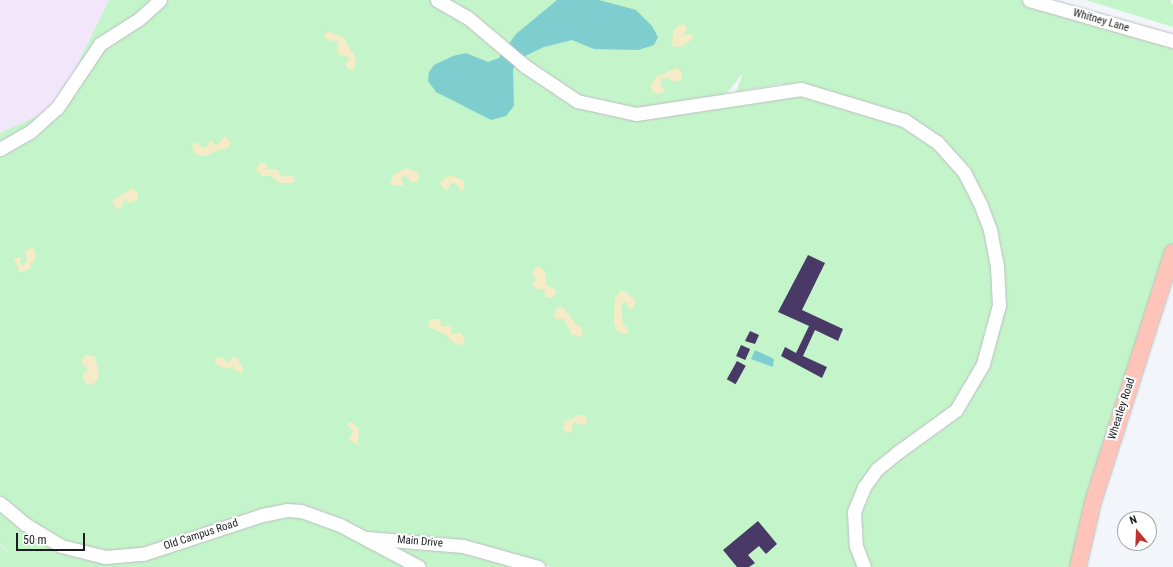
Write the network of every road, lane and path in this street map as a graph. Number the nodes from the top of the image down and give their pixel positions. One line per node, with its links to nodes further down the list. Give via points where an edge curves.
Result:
1 (160, 0): 5 (street, via 139,19 100,44 57,108 30,132)
2 (437, 0): 11 (street, via 467,17 525,66 577,101 636,114 801,89 904,120 937,142 964,172 990,230 997,267 999,306 983,364 956,410 877,469 864,487 854,512 855,540)
3 (1029, 0): 4 (street, Whitney Lane)
4 (1173, 41)
5 (0, 149)
6 (1173, 252): 12 (main road, Wheatley Road, via 1095,495)
7 (0, 503): 8 (street, Old Campus Road, via 25,524 61,546 105,557 143,554 262,515 287,510 317,514)
8 (363, 537): 9 (street, Main Drive); 10 (street, Main Drive, via 463,546)
9 (419, 567)
10 (538, 567)
11 (864, 567)
12 (1078, 567)

